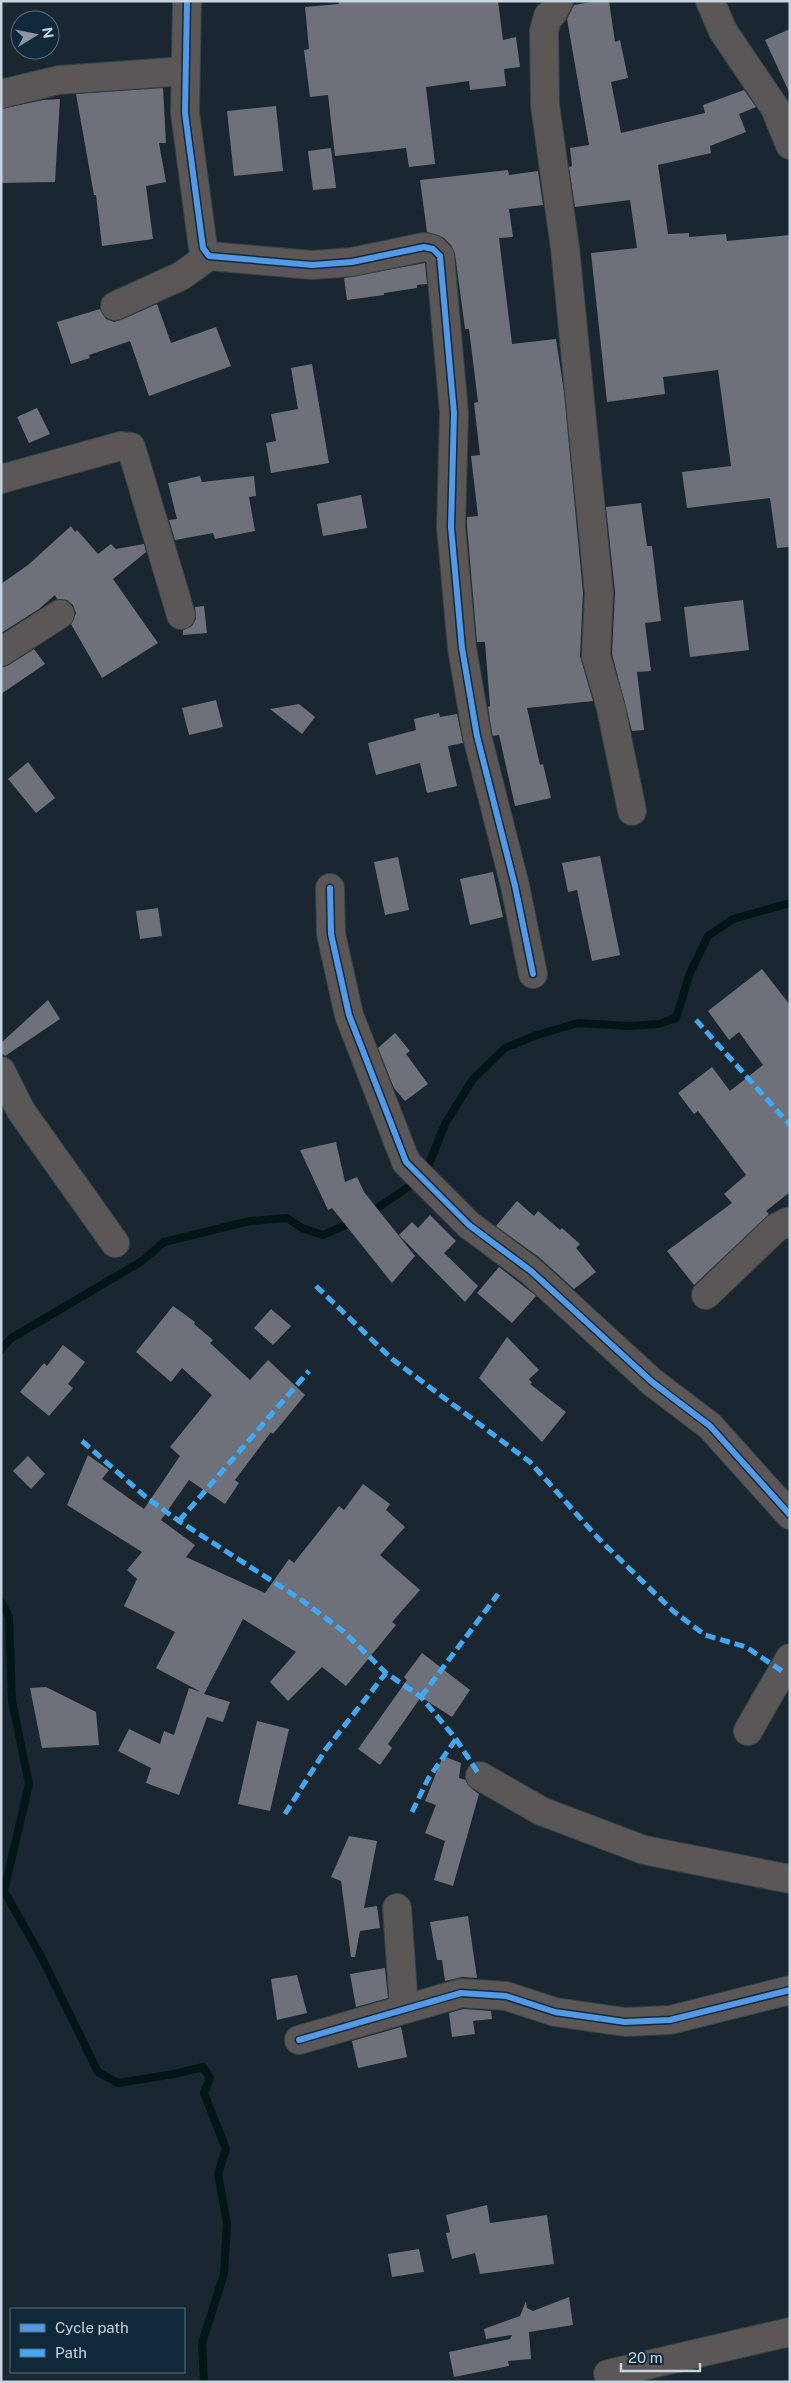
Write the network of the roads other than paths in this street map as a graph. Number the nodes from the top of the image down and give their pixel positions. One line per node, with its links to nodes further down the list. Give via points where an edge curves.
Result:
1 (187, 1): 4 (street)
2 (559, 1): 13 (street, via 548,16 544,31 545,105 565,248 599,593 596,656 611,708)
3 (710, 1): 6 (street, via 723,31 775,108)
4 (186, 72): 5 (street, via 59,80); 7 (street, via 185,113 203,248)
5 (1, 94)
6 (790, 145)
7 (209, 256): 8 (street, via 180,276); 15 (street, via 312,265 352,262 424,247 434,249 440,256 454,413 451,527 462,648 477,736 515,886)
8 (115, 306)
9 (1, 479): 11 (street, via 121,446 131,447)
10 (60, 614): 12 (street)
11 (181, 616)
12 (1, 652)
13 (632, 811)
14 (330, 888): 20 (street, via 331,934 349,1014 406,1162 469,1225 531,1271 652,1382 710,1426)
15 (533, 974)
16 (1, 1071): 18 (street, via 21,1111)
17 (790, 1224): 19 (street, via 786,1222 776,1228)
18 (115, 1242)
19 (706, 1295)
20 (790, 1515)
21 (790, 1658): 22 (street)
22 (748, 1732)
23 (480, 1776): 24 (street, via 541,1811 644,1850)
24 (790, 1879)
25 (397, 1908): 27 (street)
26 (790, 1990): 27 (street, via 670,2020 625,2022 555,2012 506,1996 461,1993)
27 (404, 2008): 28 (street)
28 (300, 2040)
29 (790, 2332): 30 (street)
30 (608, 2374)

